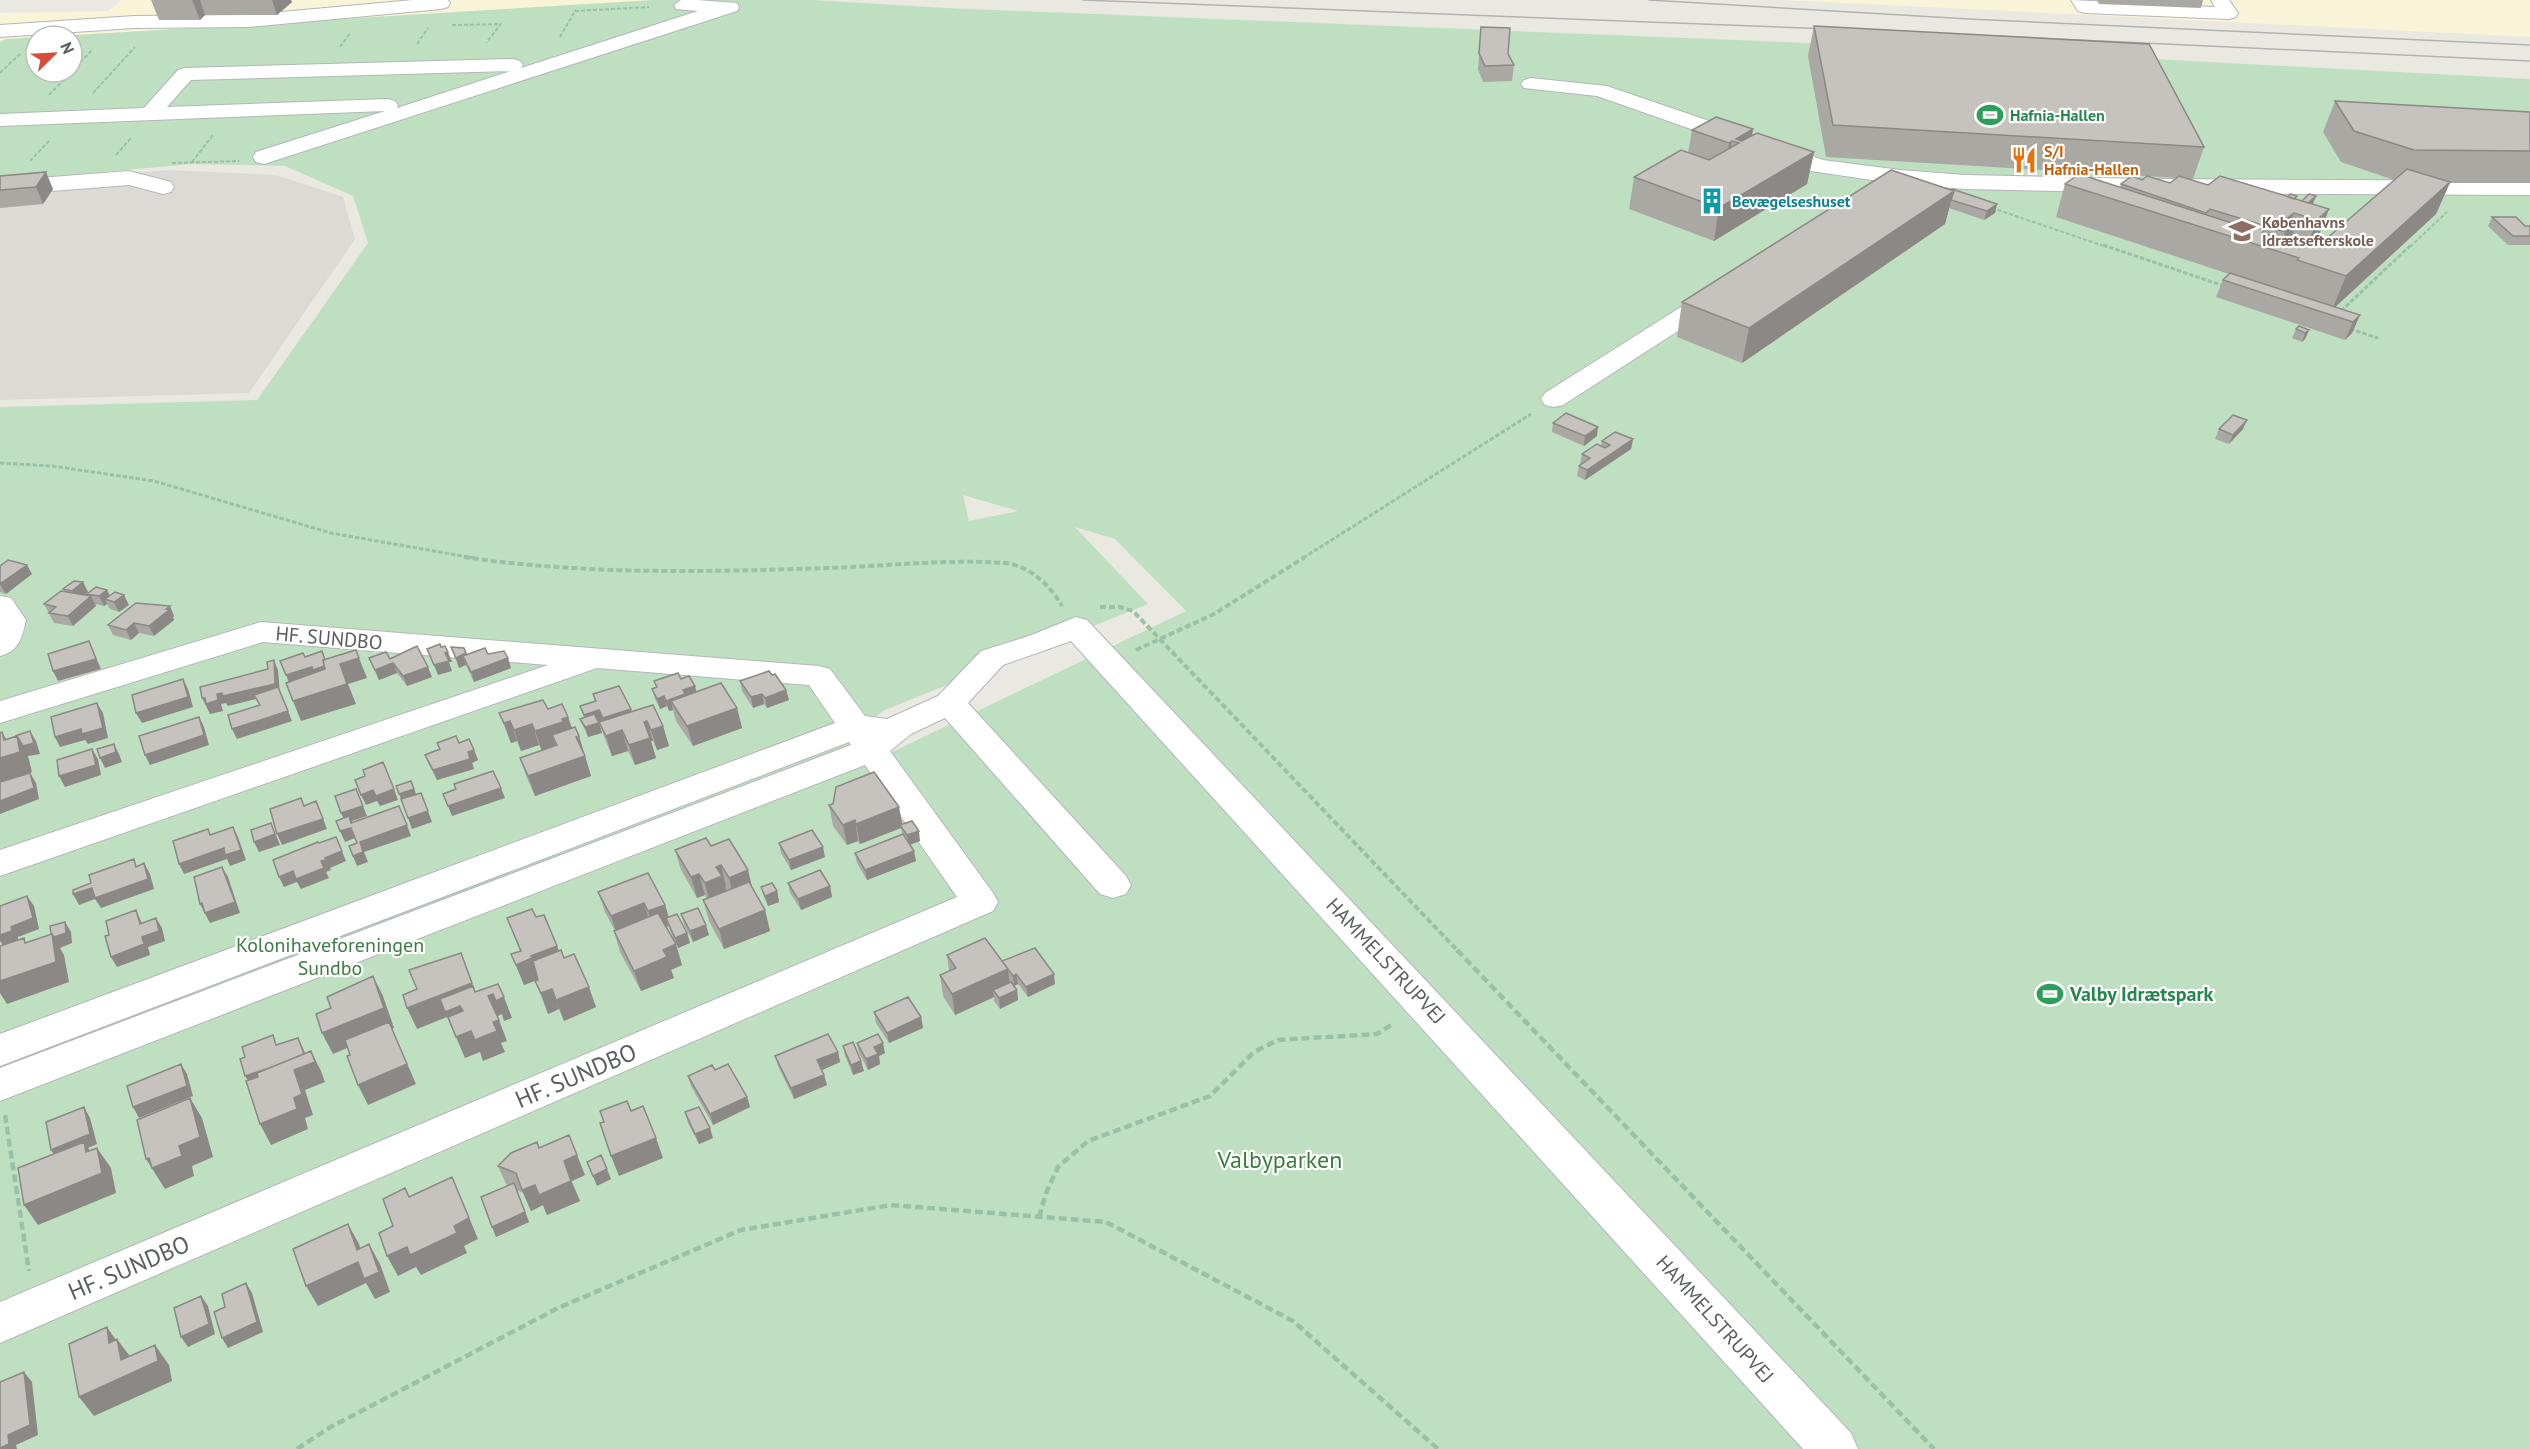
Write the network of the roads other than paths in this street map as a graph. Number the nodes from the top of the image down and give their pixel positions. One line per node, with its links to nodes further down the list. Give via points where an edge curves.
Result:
1 (159, 0): 7 (street)
2 (437, 0): 6 (street, via 441,3)
3 (2080, 0): 4 (street, via 2085,7 2229,13)
4 (2220, 0)
5 (683, 5): 9 (street, via 730,7)
6 (313, 8): 7 (street, via 248,21)
7 (134, 22): 8 (street)
8 (0, 31)
9 (548, 64): 11 (street); 12 (street, via 184,74)
10 (1531, 84): 15 (street, via 1600,90 1819,166)
11 (428, 104): 12 (street); 14 (street)
12 (150, 114): 13 (street)
13 (0, 120)
14 (264, 157)
15 (1900, 177): 18 (street, via 2150,186); 19 (street)
16 (163, 187): 17 (street, via 129,178)
17 (0, 188)
18 (2530, 188)
19 (1860, 203)
20 (1739, 281): 21 (street)
21 (1554, 399)
22 (0, 605): 23 (street, via 11,620)
23 (0, 646)
24 (598, 659): 26 (street, HF. SUNDBO, via 261,632); 27 (street, HF. SUNDBO, via 819,676); 28 (street, HF. SUNDBO)
25 (950, 703): 27 (street); 29 (street); 33 (street, HAMMELSTRUPVEJ, via 992,658 1040,643 1071,621)
26 (0, 712)
27 (876, 734): 30 (street); 31 (street); 32 (street, HF. SUNDBO, via 980,902)
28 (0, 863)
29 (1113, 885)
30 (0, 1050)
31 (0, 1085)
32 (0, 1323)
33 (1834, 1449)

